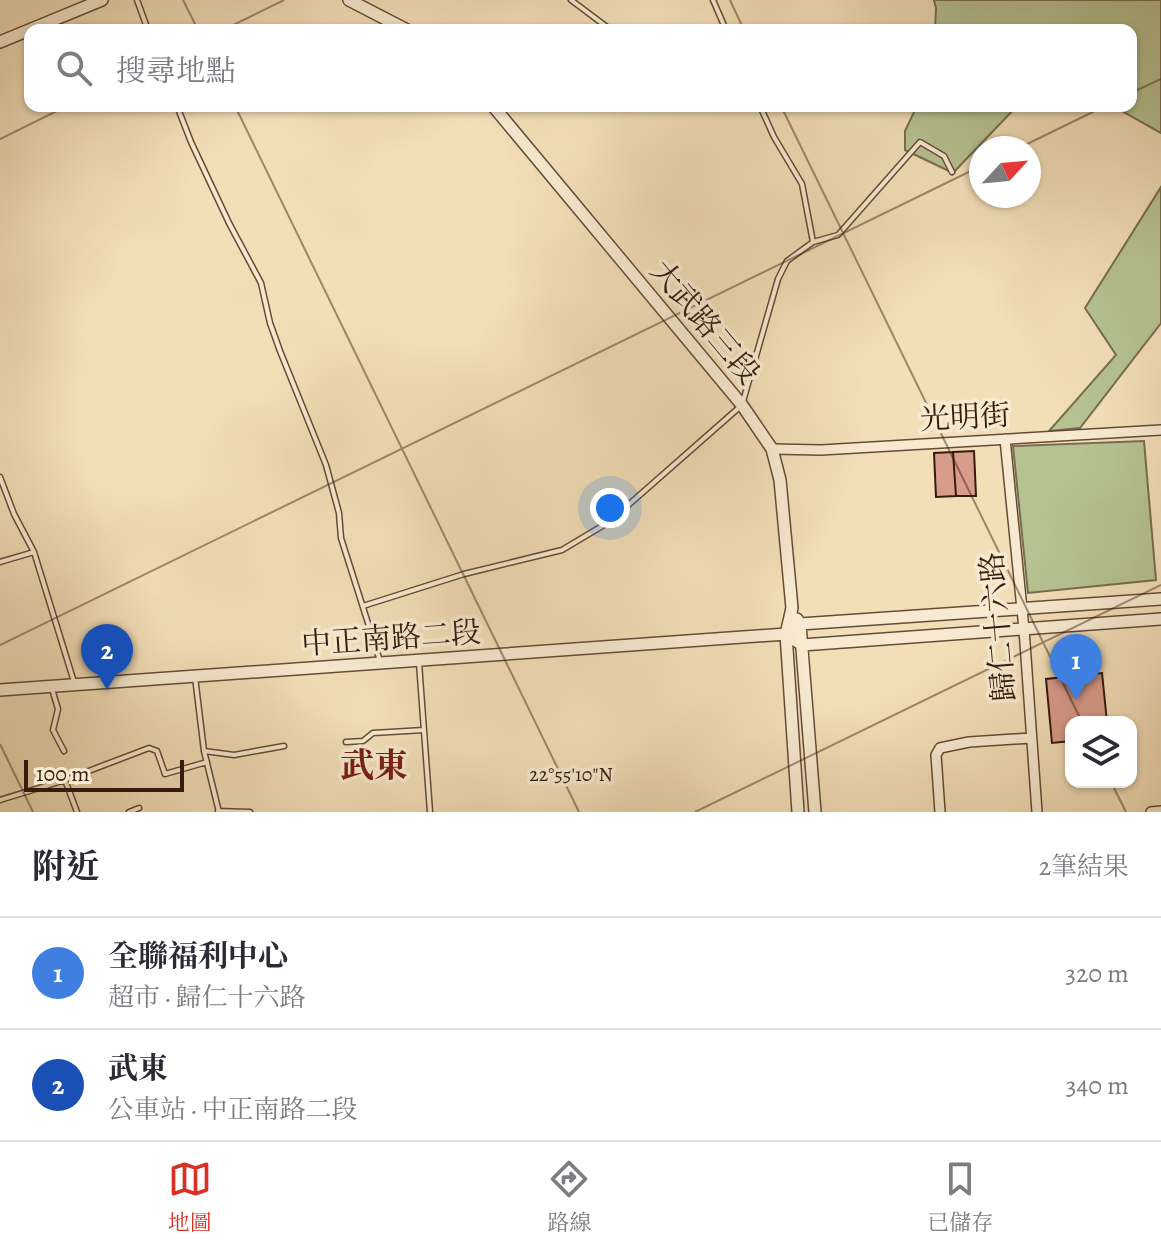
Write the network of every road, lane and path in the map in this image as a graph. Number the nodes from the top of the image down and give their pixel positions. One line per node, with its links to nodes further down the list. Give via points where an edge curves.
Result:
1 (102, 0): 6 (street)
2 (137, 0): 7 (lane)
3 (349, 0): 8 (street)
4 (571, 0): 9 (lane)
5 (713, 0): 10 (lane)
6 (44, 24)
7 (146, 24)
8 (395, 24)
9 (603, 24)
10 (723, 24)
11 (24, 32): 12 (street)
12 (0, 42)
13 (180, 112): 26 (lane, via 261,283 275,337 326,465 341,538)
14 (498, 112): 18 (street, 大武路三段)
15 (763, 112): 17 (lane, via 802,184)
16 (952, 172): 17 (lane, via 944,156 920,142 838,235)
17 (813, 242): 18 (lane, via 787,261 778,279)
18 (742, 405): 21 (street, 大武路三段); 26 (lane, via 609,522 562,550)
19 (1161, 430): 20 (street, 光明街)
20 (1005, 439): 21 (street, 光明街); 28 (street, 歸仁十六路)
21 (772, 449): 27 (street, 大武路三段, via 780,480)
22 (0, 477): 23 (lane)
23 (34, 552): 24 (lane); 37 (lane)
24 (0, 562)
25 (1161, 599): 28 (street)
26 (363, 606): 35 (lane)
27 (792, 608): 30 (street, 大武路三段); 32 (street, 大武路三段)
28 (1022, 609): 30 (street); 31 (street, 歸仁十六路)
29 (1161, 619): 31 (street)
30 (800, 624): 32 (street); 33 (street)
31 (1024, 629): 33 (street); 41 (street, 歸仁十六路)
32 (786, 634): 33 (street); 34 (street, 中正南路二段); 56 (street, 大武路三段)
33 (802, 645): 57 (street)
34 (419, 661): 35 (street, 中正南路二段); 40 (lane)
35 (381, 663): 36 (street, 中正南路二段)
36 (195, 676): 37 (street, 中正南路二段); 45 (lane)
37 (74, 684): 38 (street, 中正南路二段)
38 (51, 686): 39 (street, 中正南路二段); 44 (lane, via 58,709 53,730)
39 (0, 690)
40 (424, 730): 42 (lane, via 373,733 363,741); 55 (lane)
41 (1031, 738): 58 (street, via 940,748); 59 (street, 歸仁十六路)
42 (346, 742)
43 (284, 746): 45 (lane, via 234,755)
44 (64, 751)
45 (204, 751): 46 (lane)
46 (207, 762): 47 (lane, via 165,774 157,751 149,748); 50 (lane)
47 (65, 780): 48 (lane); 52 (lane)
48 (0, 800)
49 (139, 808): 53 (lane)
50 (218, 811): 54 (lane)
51 (1161, 811): 60 (street)
52 (77, 812)
53 (129, 812)
54 (250, 812)
55 (430, 812)
56 (798, 812)
57 (815, 812)
58 (940, 812)
59 (1037, 812)
60 (1151, 812)

